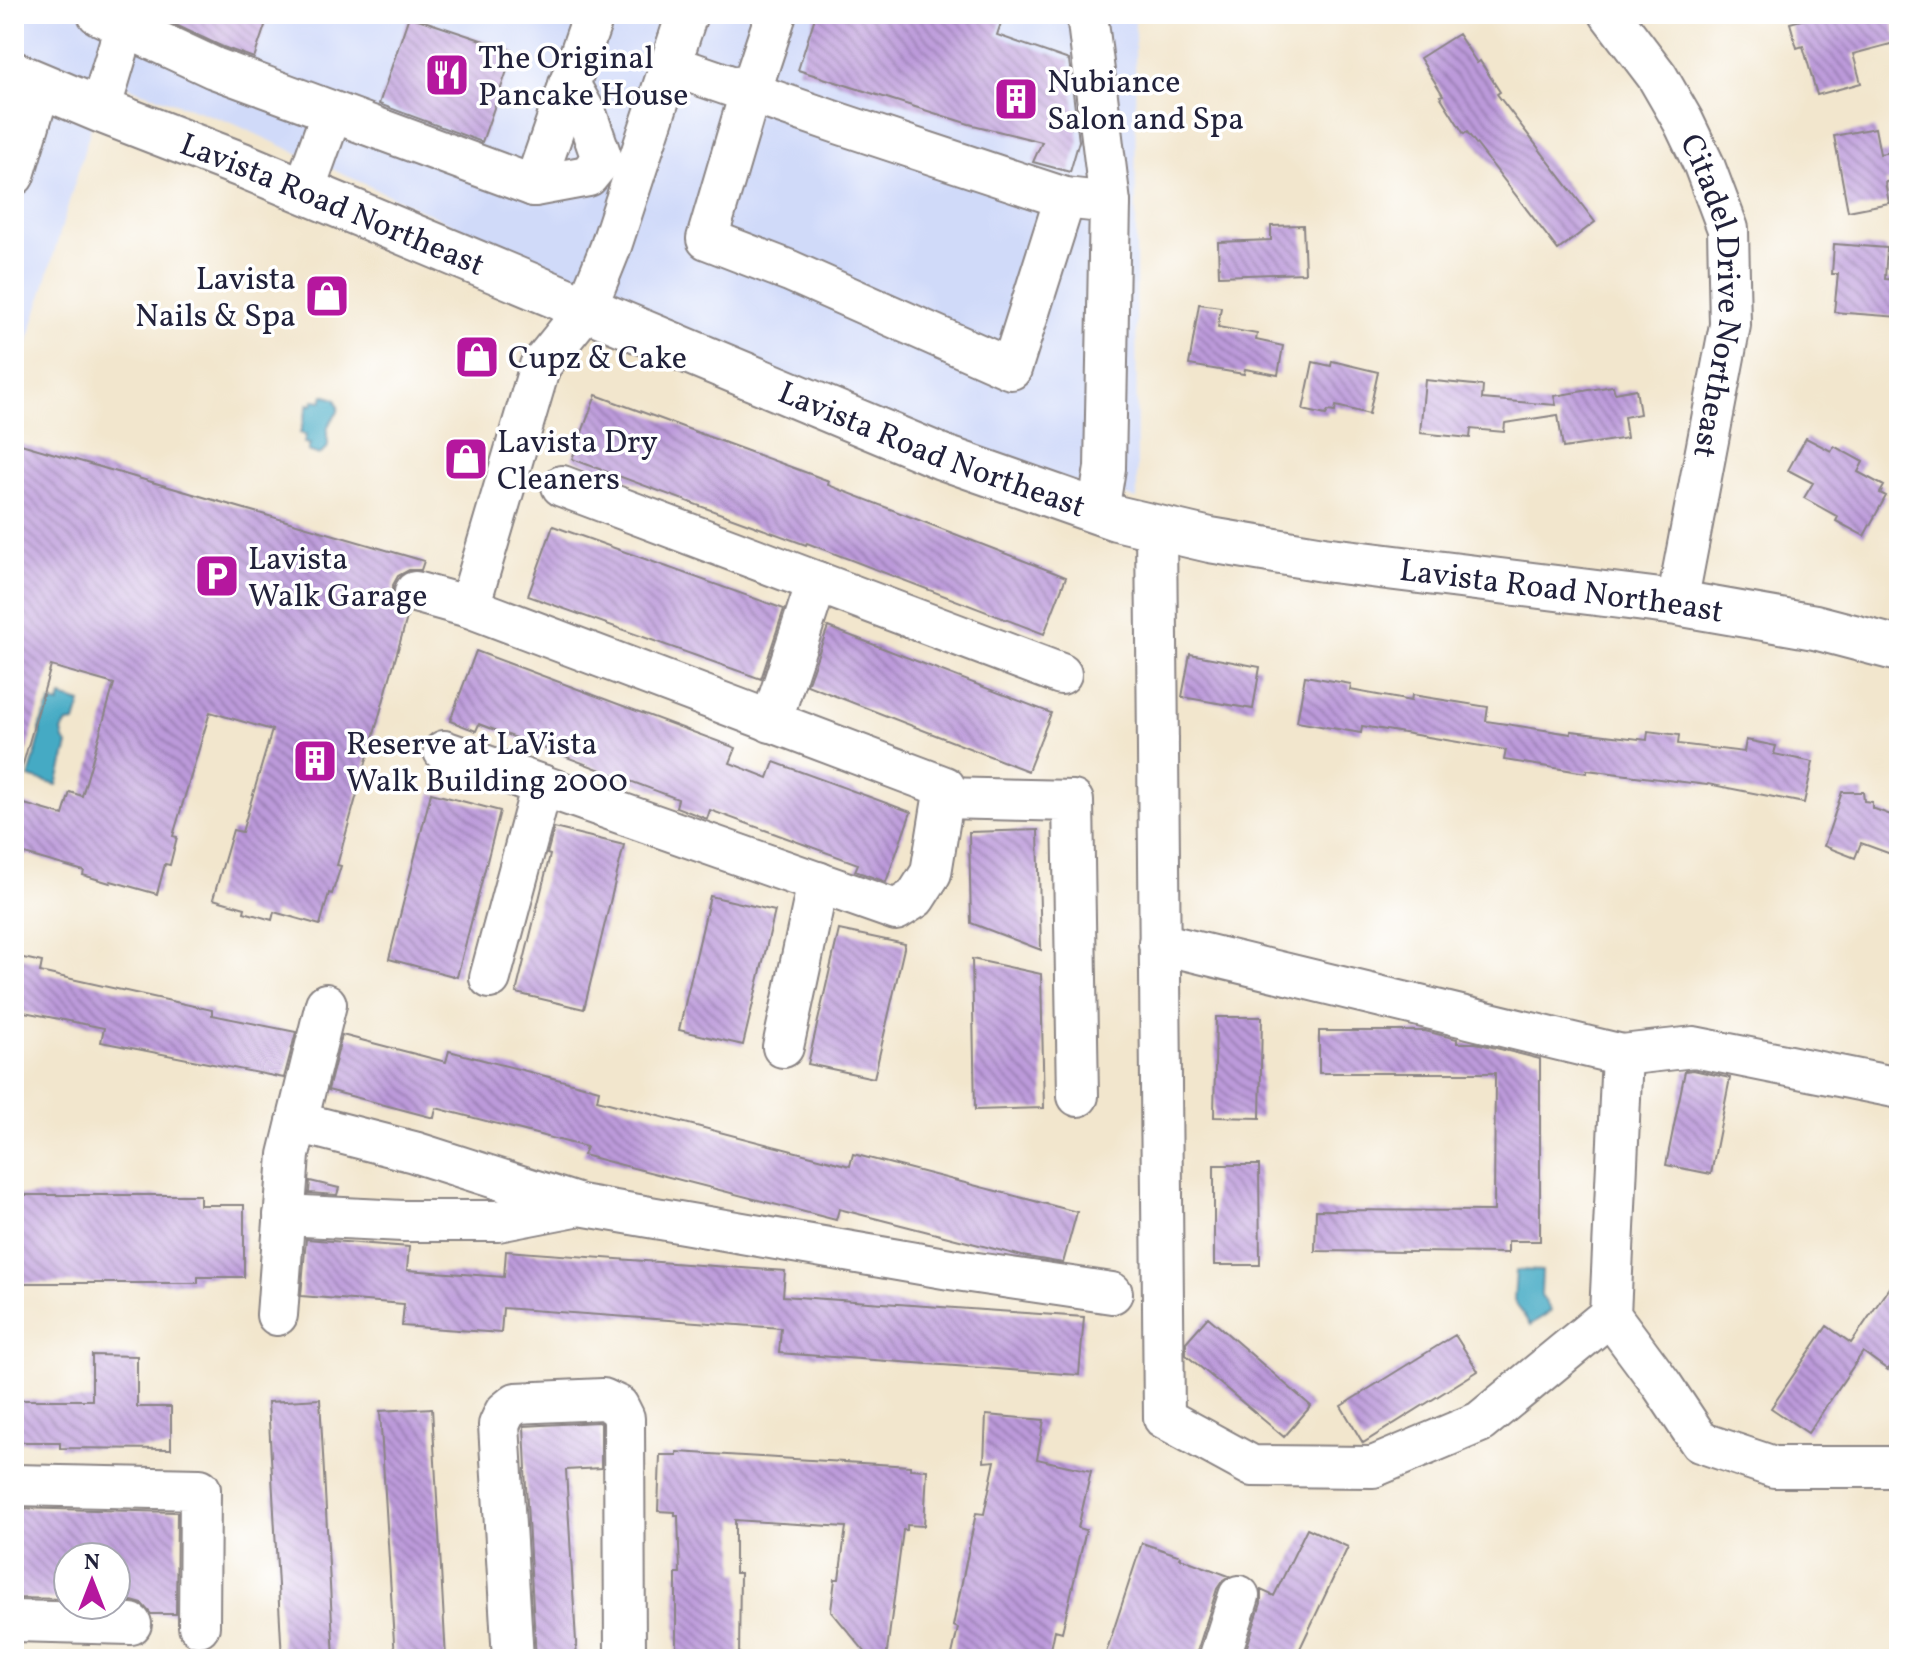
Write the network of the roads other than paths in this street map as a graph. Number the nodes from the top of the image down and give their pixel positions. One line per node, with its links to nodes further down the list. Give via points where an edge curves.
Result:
1 (594, 14): 9 (street)
2 (687, 14): 7 (street)
3 (776, 14): 10 (street)
4 (1087, 14): 18 (street)
5 (1610, 14): 25 (street, Citadel Drive Northeast, via 1683,121 1728,229 1730,325)
6 (112, 20): 11 (street); 12 (street, via 214,68)
7 (670, 65): 10 (street); 19 (street)
8 (27, 80): 11 (main road, Lavista Road Northeast); 13 (street)
9 (569, 84): 15 (street); 15 (street, via 602,159 588,176)
10 (750, 93): 17 (street); 17 (street, via 707,239 1011,369)
11 (100, 110): 16 (main road, Lavista Road Northeast)
12 (332, 112): 15 (street); 16 (street)
13 (20, 131): 14 (street)
14 (14, 175)
15 (534, 186)
16 (304, 190): 19 (main road, Lavista Road Northeast)
17 (1065, 198): 18 (street)
18 (1110, 203): 21 (street, via 1105,468)
19 (586, 309): 21 (main road, Lavista Road Northeast, via 942,457); 26 (street, via 540,366)
20 (562, 486): 23 (street)
21 (1098, 512): 22 (main road, Lavista Road Northeast)
22 (1156, 527): 25 (main road, Lavista Road Northeast, via 1323,559); 34 (street)
23 (817, 582): 28 (street); 29 (street)
24 (415, 592): 26 (street)
25 (1677, 603): 27 (main road, Lavista Road Northeast, via 1815,627)
26 (469, 607): 29 (street)
27 (1899, 649)
28 (1061, 674)
29 (771, 722): 32 (street, via 945,787)
30 (444, 751): 31 (street)
31 (542, 785): 33 (street); 35 (street)
32 (943, 798): 33 (street, via 931,873 915,898 896,910); 40 (street, via 1073,801)
33 (818, 882): 37 (street)
34 (1159, 943): 38 (street); 46 (street, via 1164,1418 1252,1466 1373,1467 1480,1422)
35 (490, 978)
36 (326, 1004): 41 (street)
37 (783, 1047)
38 (1622, 1055): 39 (street, via 1694,1047); 46 (street)
39 (1899, 1088)
40 (1078, 1096)
41 (297, 1122): 42 (street, via 414,1152); 43 (street)
42 (580, 1205): 43 (street, via 498,1221); 44 (street)
43 (284, 1215): 45 (street)
44 (1112, 1293)
45 (277, 1315)
46 (1610, 1315): 48 (street, via 1700,1442 1774,1467)
47 (645, 1423): 56 (street)
48 (1899, 1467)
49 (14, 1485): 53 (street, via 200,1489)
50 (1239, 1596): 57 (street)
51 (14, 1621): 52 (street)
52 (131, 1624)
53 (199, 1626)
54 (513, 1659): 55 (street, via 499,1425 516,1403 603,1399 618,1406 624,1418)
55 (625, 1659)
56 (650, 1659)
57 (1219, 1659)

